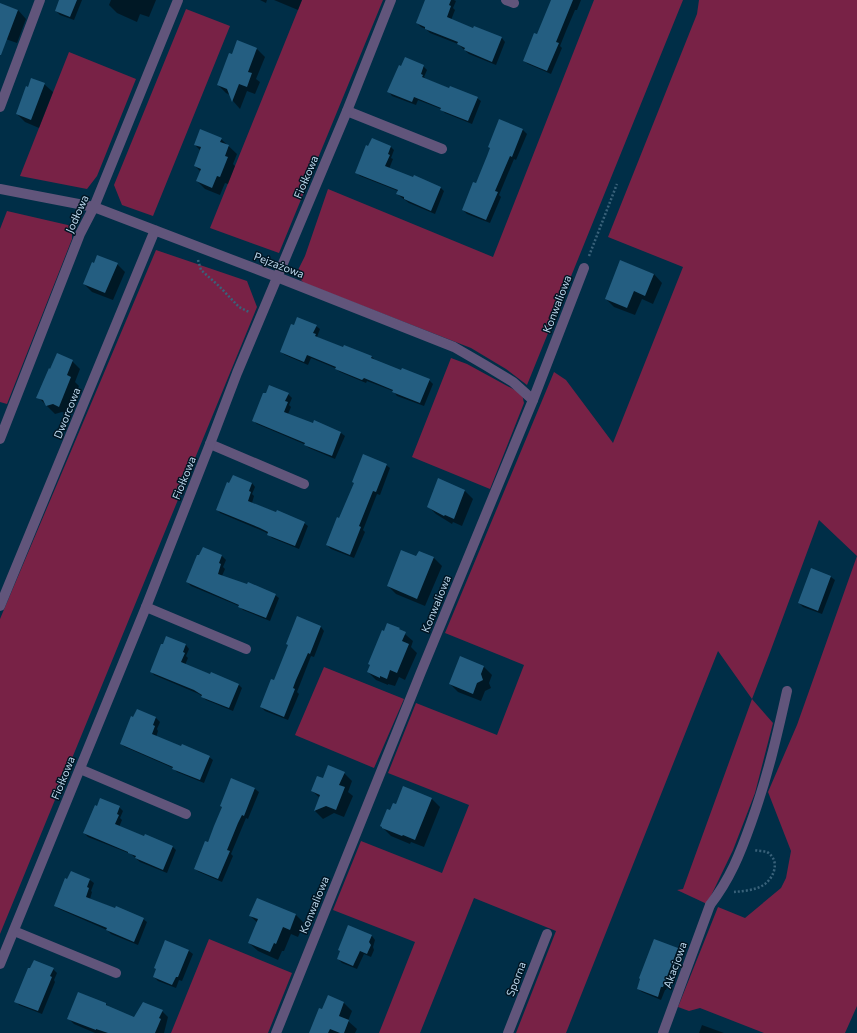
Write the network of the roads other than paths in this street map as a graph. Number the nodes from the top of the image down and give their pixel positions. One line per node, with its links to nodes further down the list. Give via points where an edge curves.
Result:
1 (40, 0): 4 (street)
2 (178, 0): 8 (street, Jodłowa)
3 (391, 0): 5 (street, Fiołkowa)
4 (0, 107)
5 (347, 111): 6 (street); 11 (street, Fiołkowa)
6 (442, 150)
7 (0, 189): 8 (street, Pejzażowa)
8 (94, 207): 9 (street, Pejzażowa); 13 (street, Jodłowa, via 80,234)
9 (155, 230): 11 (street, Pejzażowa); 16 (street, Dworcowa)
10 (584, 268): 12 (street, Konwaliowa)
11 (277, 277): 12 (street, Pejzażowa, via 454,347 513,382); 14 (street, Fiołkowa)
12 (533, 400): 26 (street, Konwaliowa)
13 (0, 440)
14 (210, 444): 15 (street); 17 (street, Fiołkowa)
15 (304, 484)
16 (0, 606)
17 (146, 608): 18 (street); 20 (street, Fiołkowa)
18 (246, 649)
19 (786, 690): 28 (street, Akacjowa, via 764,787 739,856 728,879 710,905)
20 (80, 769): 21 (street); 22 (street, Fiołkowa)
21 (186, 814)
22 (14, 931): 24 (street, Fiołkowa); 25 (street)
23 (547, 934): 27 (street, Sporna)
24 (0, 964)
25 (116, 973)
26 (276, 1033)
27 (508, 1033)
28 (663, 1033)

